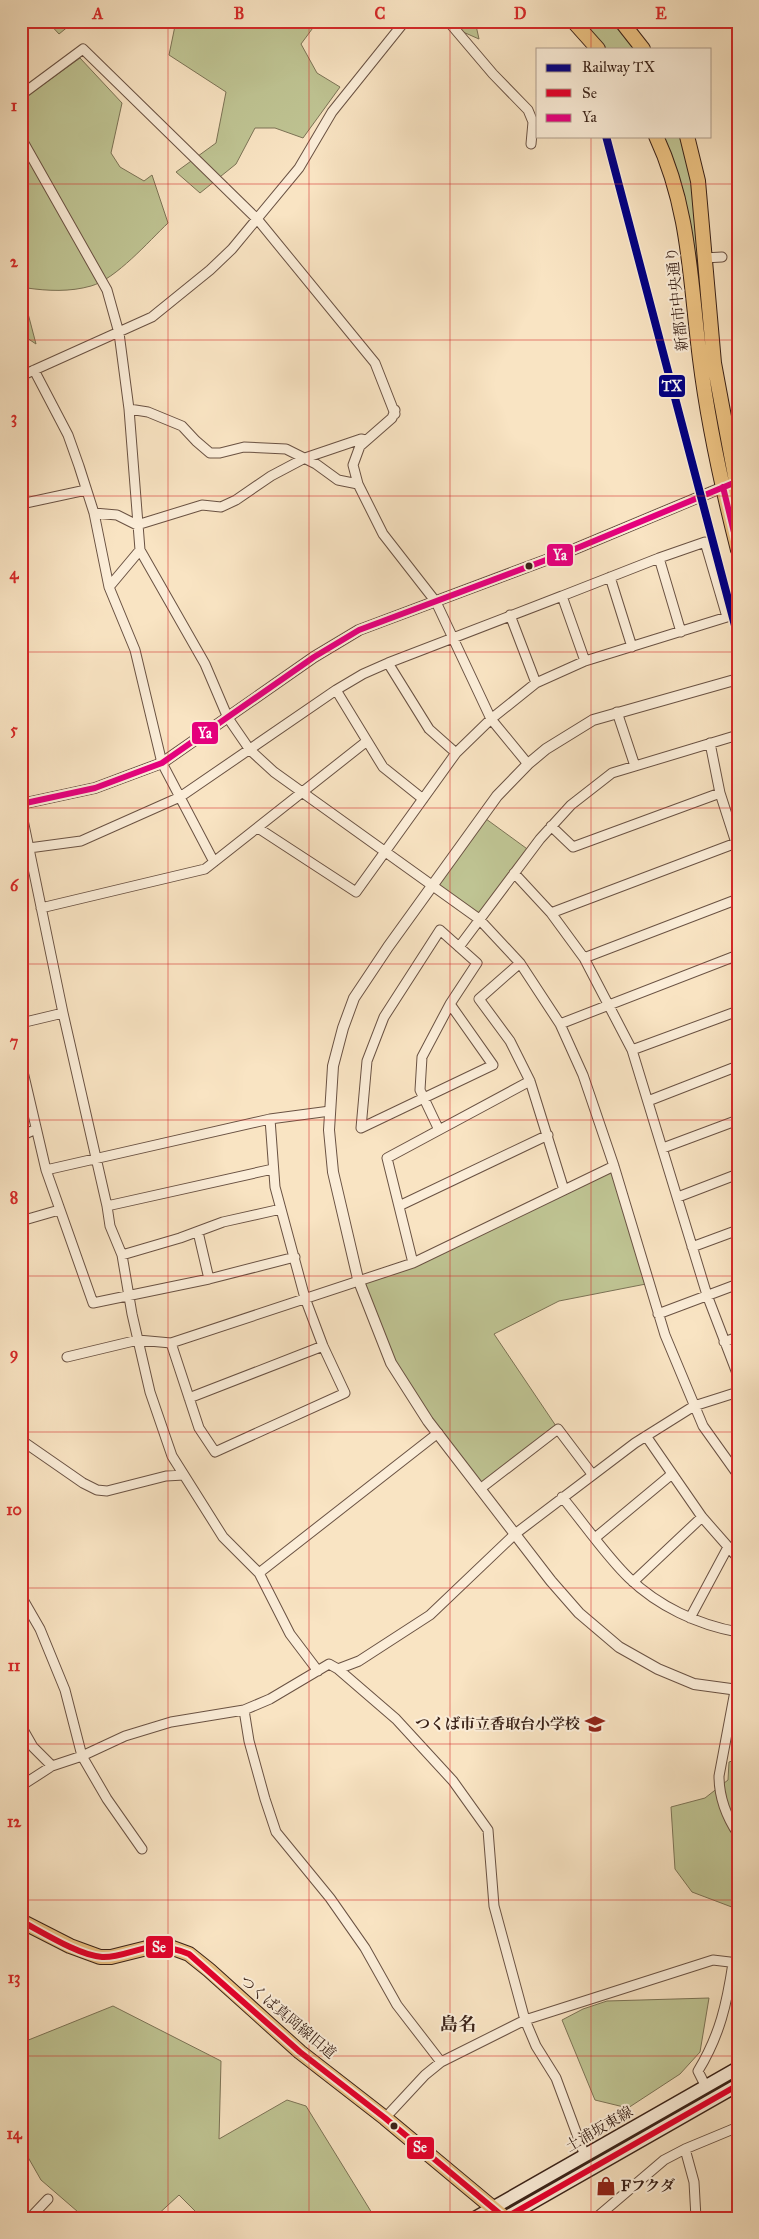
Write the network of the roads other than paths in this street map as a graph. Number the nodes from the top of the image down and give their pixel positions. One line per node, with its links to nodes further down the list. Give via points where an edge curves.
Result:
1 (405, 21): 12 (street, via 332,112 299,168)
2 (448, 21): 11 (street, via 528,110 533,122)
3 (573, 21): 5 (main road)
4 (621, 21): 6 (main road)
5 (597, 48)
6 (642, 48)
7 (21, 94): 12 (street, via 83,49)
8 (21, 138): 15 (street, via 107,290)
9 (657, 138): 22 (main road, 新都市中央通り, via 680,202 707,411)
10 (687, 138): 14 (main road, 新都市中央通り, via 698,181)
11 (531, 144)
12 (258, 220): 15 (street, via 196,282 152,317); 19 (street, via 375,363 395,412)
13 (722, 257): 14 (street)
14 (704, 258): 22 (main road, 新都市中央通り, via 714,363)
15 (118, 333): 16 (street); 18 (street)
16 (34, 370): 17 (street); 23 (street, via 68,435)
17 (21, 376)
18 (129, 409): 20 (street, via 148,412 182,426 210,453 244,447 286,448); 27 (street)
19 (367, 440): 20 (street, via 361,439); 21 (street, via 360,446 353,465)
20 (305, 458): 21 (street, via 338,480); 27 (street, via 221,507 202,505)
21 (358, 484): 34 (street, via 383,534)
22 (734, 485): 29 (main road, 新都市中央通り); 34 (street)
23 (86, 490): 25 (street); 26 (street)
24 (21, 492): 25 (street)
25 (23, 503)
26 (94, 513): 27 (street, via 117,515); 32 (street)
27 (137, 525): 28 (street)
28 (140, 550): 32 (street); 45 (street, via 205,664)
29 (738, 550)
30 (659, 558): 31 (street); 36 (street); 36 (street, via 705,542 727,617)
31 (610, 577): 33 (street); 38 (street)
32 (109, 586): 52 (street, via 135,650)
33 (562, 596): 35 (street); 39 (street)
34 (436, 602): 37 (street); 45 (street, via 359,630)
35 (510, 615): 37 (street); 42 (street)
36 (681, 632): 38 (street)
37 (453, 638): 40 (street); 46 (street)
38 (632, 647): 39 (street)
39 (585, 661): 42 (street)
40 (388, 663): 43 (street); 51 (street, via 429,729)
41 (738, 679): 44 (street)
42 (536, 683): 46 (street)
43 (336, 690): 48 (street); 50 (street)
44 (617, 712): 53 (street, via 593,720); 54 (street)
45 (228, 718): 50 (street); 52 (street)
46 (491, 719): 51 (street); 53 (street)
47 (738, 735): 49 (street)
48 (367, 741): 55 (street); 58 (street, via 384,767)
49 (710, 743): 54 (street); 56 (street)
50 (250, 750): 55 (street); 57 (street)
51 (456, 754): 58 (street)
52 (162, 763): 57 (street); 59 (street, via 95,788)
53 (528, 764): 68 (street, via 496,796)
54 (634, 766): 61 (street, via 612,773 571,805)
55 (302, 792): 62 (street); 64 (street)
56 (720, 793): 61 (street, via 572,847); 63 (street)
57 (180, 797): 65 (street, via 81,841); 66 (street)
58 (422, 799): 64 (street)
59 (21, 804)
60 (21, 810): 65 (street)
61 (551, 826): 67 (street)
62 (258, 828): 64 (street, via 356,892); 66 (street)
63 (737, 846): 71 (street)
64 (386, 850): 68 (street)
65 (27, 855): 70 (street)
66 (214, 862): 70 (street, via 205,869)
67 (514, 873): 71 (street); 72 (street)
68 (432, 885): 72 (street); 89 (street, via 354,998 333,1066)
69 (738, 899): 75 (street)
70 (41, 908): 80 (street)
71 (551, 913): 75 (street)
72 (479, 919): 73 (street); 76 (street)
73 (458, 947): 77 (street, via 477,963); 87 (street, via 440,930 384,1017 367,1061 361,1128)
74 (738, 955): 78 (street)
75 (584, 958): 78 (street)
76 (520, 963): 82 (street); 86 (street, via 479,999 510,1041)
77 (450, 1004): 87 (street, via 422,1057 420,1090); 87 (street, via 494,1066)
78 (608, 1005): 82 (street); 83 (street)
79 (738, 1011): 83 (street)
80 (63, 1013): 81 (street); 97 (street)
81 (21, 1023)
82 (560, 1024): 98 (street, via 583,1075)
83 (632, 1050): 88 (street)
84 (738, 1066): 88 (street)
85 (22, 1068): 92 (street)
86 (530, 1081): 93 (street); 94 (street)
87 (424, 1099): 93 (street)
88 (648, 1101): 96 (street)
89 (330, 1112): 90 (street); 116 (street, via 333,1172)
90 (270, 1119): 97 (street); 99 (street)
91 (738, 1120): 96 (street)
92 (36, 1129): 95 (street); 100 (street)
93 (439, 1130): 105 (street, via 387,1158)
94 (548, 1135): 102 (street); 105 (street)
95 (21, 1136)
96 (663, 1148): 103 (street)
97 (95, 1158): 100 (street); 104 (street)
98 (614, 1166): 102 (street); 121 (street)
99 (273, 1169): 104 (street); 106 (street)
100 (46, 1170): 107 (street)
101 (738, 1174): 103 (street)
102 (564, 1190): 114 (street)
103 (678, 1197): 111 (street)
104 (107, 1206): 112 (street, via 110,1226)
105 (399, 1206): 114 (street)
106 (281, 1209): 110 (street, via 223,1222); 113 (street)
107 (59, 1210): 108 (street); 118 (street, via 94,1304)
108 (21, 1221)
109 (738, 1230): 111 (street)
110 (198, 1232): 112 (street); 115 (street)
111 (692, 1247): 119 (street)
112 (122, 1255): 118 (street)
113 (296, 1257): 115 (street); 120 (street)
114 (413, 1262): 116 (street)
115 (208, 1279): 118 (street)
116 (358, 1280): 120 (street); 132 (street, via 391,1363)
117 (738, 1284): 119 (street)
118 (130, 1295): 123 (street)
119 (707, 1295): 121 (street); 124 (street)
120 (305, 1298): 125 (street); 126 (street)
121 (658, 1314): 131 (street)
122 (738, 1337): 124 (street)
123 (138, 1340): 125 (street); 127 (street); 137 (street, via 161,1428)
124 (724, 1342): 128 (street)
125 (171, 1343): 130 (street)
126 (323, 1346): 130 (street); 130 (street, via 345,1393 215,1452 199,1428)
127 (67, 1357)
128 (738, 1376)
129 (738, 1392): 131 (street)
130 (189, 1398)
131 (694, 1406): 133 (street); 138 (street, via 703,1426)
132 (438, 1433): 139 (street); 146 (street)
133 (646, 1436): 135 (street); 136 (street)
134 (21, 1440): 137 (street, via 83,1484 97,1490 108,1491 157,1478)
135 (592, 1474): 139 (street, via 558,1429); 140 (street)
136 (672, 1474): 141 (street); 143 (street)
137 (184, 1475): 146 (street, via 223,1537)
138 (738, 1475)
139 (480, 1489): 142 (street)
140 (562, 1498): 142 (street); 143 (street)
141 (702, 1517): 144 (street); 147 (street)
142 (515, 1534): 151 (street, via 430,1615 358,1662); 154 (street, via 579,1613 619,1647 694,1684)
143 (595, 1538): 147 (street)
144 (728, 1548): 145 (street); 149 (street)
145 (738, 1558)
146 (258, 1572): 152 (street, via 290,1634)
147 (633, 1582): 149 (street)
148 (21, 1596): 157 (street, via 40,1629 64,1690)
149 (690, 1618): 150 (street)
150 (738, 1632)
151 (338, 1669): 152 (street, via 329,1664); 164 (street, via 396,1719 453,1782 488,1830 494,1906)
152 (318, 1671): 155 (street)
153 (738, 1674): 154 (street)
154 (737, 1690): 160 (street, via 718,1776 718,1790)
155 (244, 1710): 157 (street, via 171,1722 125,1736); 165 (street, via 262,1791 276,1832 330,1898 365,1948 397,2005)
156 (21, 1726): 158 (street, via 33,1747)
157 (82, 1756): 158 (street); 161 (street)
158 (52, 1766): 159 (street)
159 (21, 1786)
160 (738, 1834)
161 (142, 1849)
162 (21, 1921): 169 (main road, つくば真岡線旧道, via 89,1955 111,1957 151,1947 170,1947 189,1954 300,2052)
163 (736, 1963): 164 (street, via 713,1960); 168 (street, via 718,2034 698,2071)
164 (524, 2020): 165 (street); 172 (street, via 556,2078)
165 (442, 2062): 169 (street, via 425,2074)
166 (738, 2068): 168 (main road, 土浦坂東線)
167 (738, 2085): 179 (main road, 土浦坂東線)
168 (706, 2087): 172 (main road, 土浦坂東線)
169 (385, 2118): 174 (main road, つくば真岡線旧道)
170 (738, 2127): 171 (street)
171 (685, 2149): 180 (street, via 664,2160); 181 (street, via 694,2182)
172 (585, 2156): 174 (main road, 土浦坂東線)
173 (48, 2199): 177 (street)
174 (492, 2208): 178 (main road, 土浦坂東線); 179 (main road, つくば真岡線旧道)
175 (21, 2210): 176 (street)
176 (25, 2218)
177 (30, 2218)
178 (475, 2218)
179 (505, 2218)
180 (596, 2218)
181 (696, 2218)

